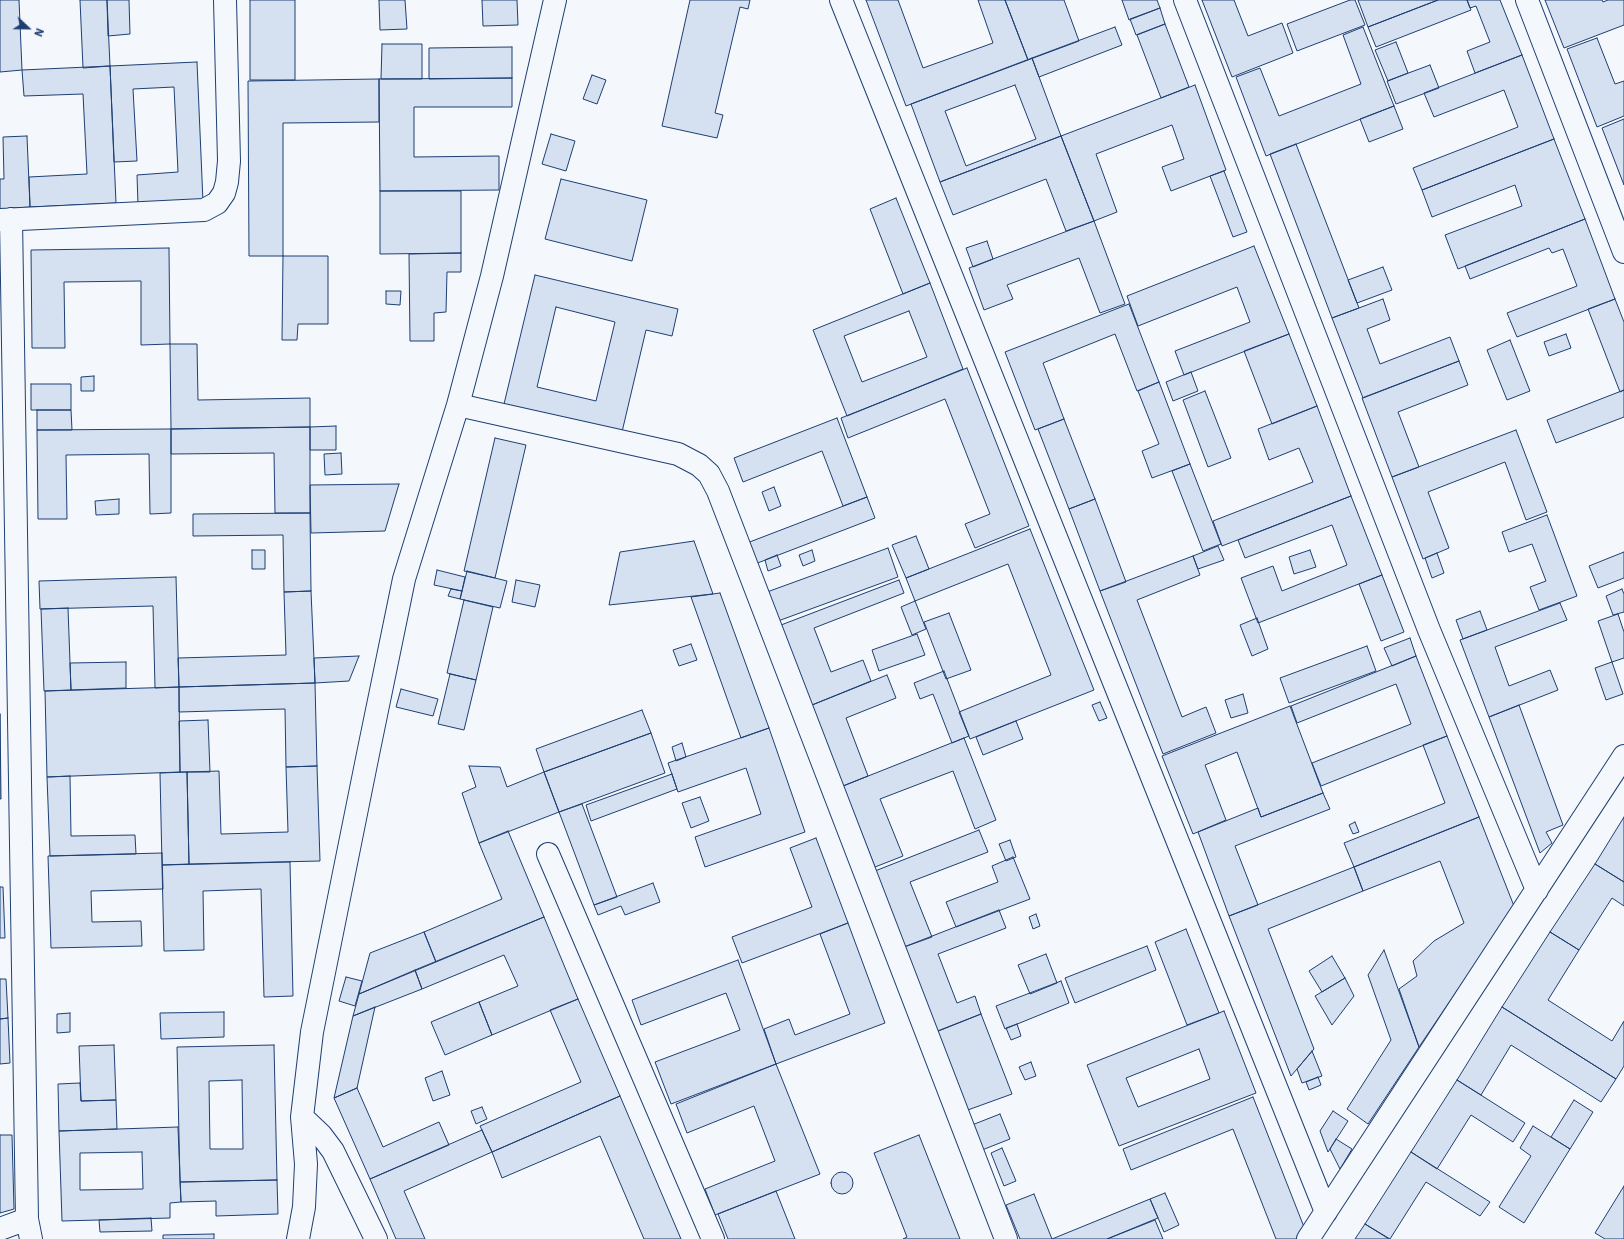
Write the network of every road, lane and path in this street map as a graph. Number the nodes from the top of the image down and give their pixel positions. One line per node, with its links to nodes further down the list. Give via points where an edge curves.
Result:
1 (225, 0): 6 (street, via 229,161 226,188 217,203 204,210)
2 (555, 0): 8 (street, via 493,268)
3 (842, 0): 13 (street)
4 (1184, 0): 11 (street, via 1429,630)
5 (1528, 0): 7 (street)
6 (6, 220): 15 (street)
7 (1624, 252)
8 (458, 405): 12 (street, via 404,579 312,1032); 19 (street, via 678,454 699,465 708,474 721,498)
9 (1624, 756): 11 (street)
10 (548, 854): 18 (street)
11 (1537, 890): 13 (street)
12 (302, 1117): 16 (street, via 306,1164 304,1207); 17 (street, via 333,1151)
13 (1326, 1212): 20 (street)
14 (0, 1229): 15 (street)
15 (29, 1229)
16 (298, 1239)
17 (376, 1239)
18 (713, 1239)
19 (1006, 1239)
20 (1308, 1239)

